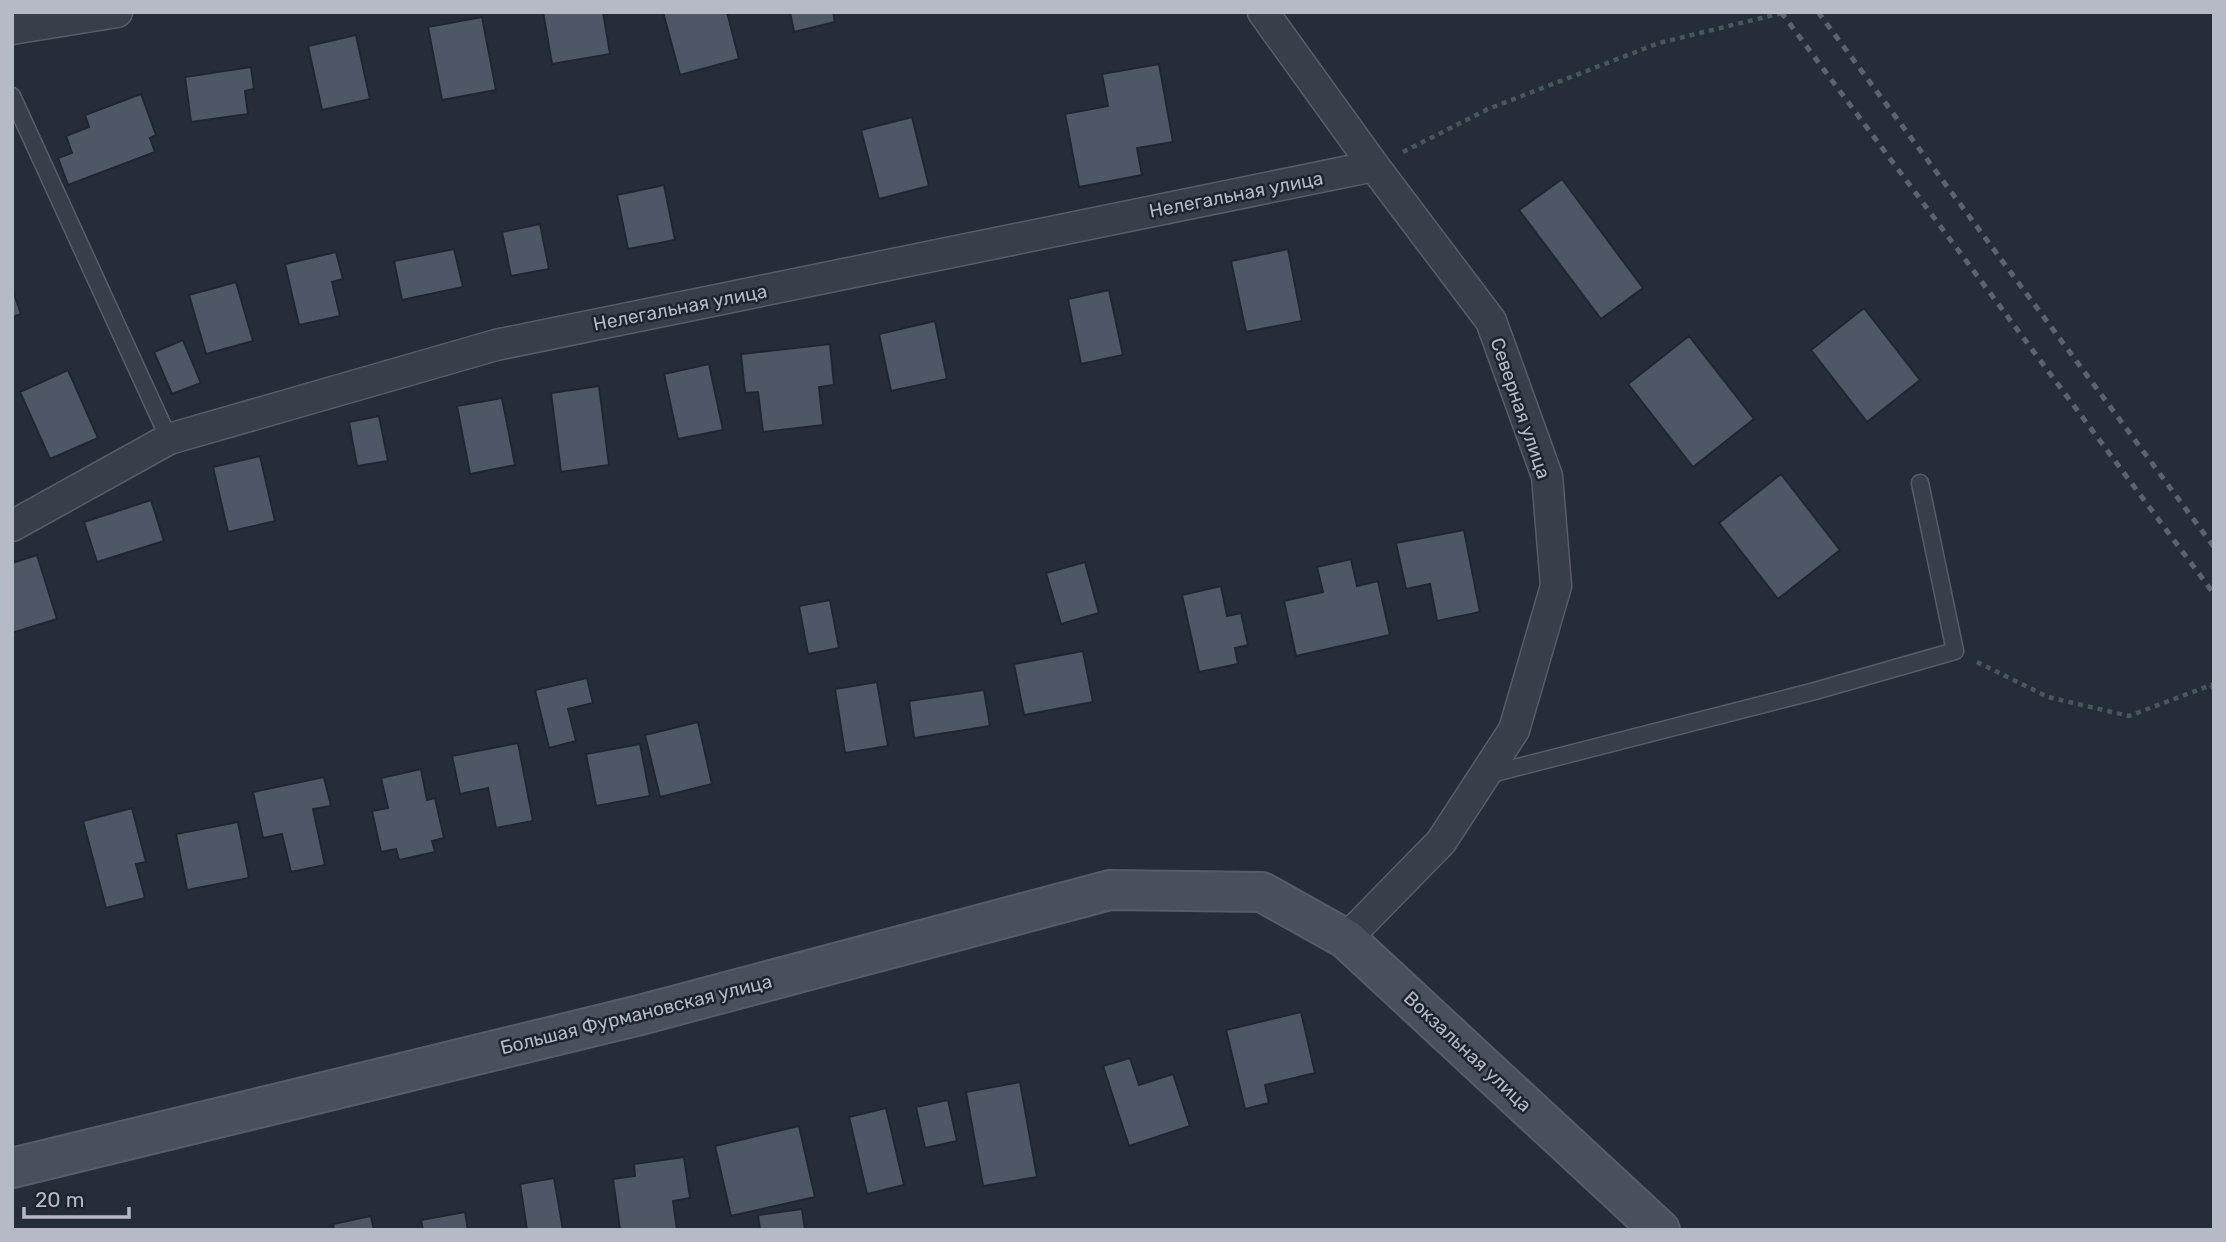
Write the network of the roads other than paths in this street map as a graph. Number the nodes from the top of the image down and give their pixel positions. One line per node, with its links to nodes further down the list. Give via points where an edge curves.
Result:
1 (117, 12): 3 (street)
2 (1263, 12): 5 (street, Северная улица)
3 (12, 29)
4 (12, 96): 6 (lane)
5 (1374, 166): 6 (street, Нелегальная улица, via 496,345); 9 (street, Северная улица, via 1491,320 1546,476 1556,586 1514,730)
6 (169, 439): 8 (street, Нелегальная улица)
7 (1920, 483): 9 (lane, via 1955,651)
8 (12, 526)
9 (1484, 775): 11 (street, Северная улица, via 1441,842)
10 (1262, 892): 11 (main road, Вокзальная улица); 12 (main road, Большая Фурмановская улица, via 1110,890 640,1015)
11 (1346, 939): 13 (main road, Вокзальная улица)
12 (12, 1168)
13 (1660, 1230)

